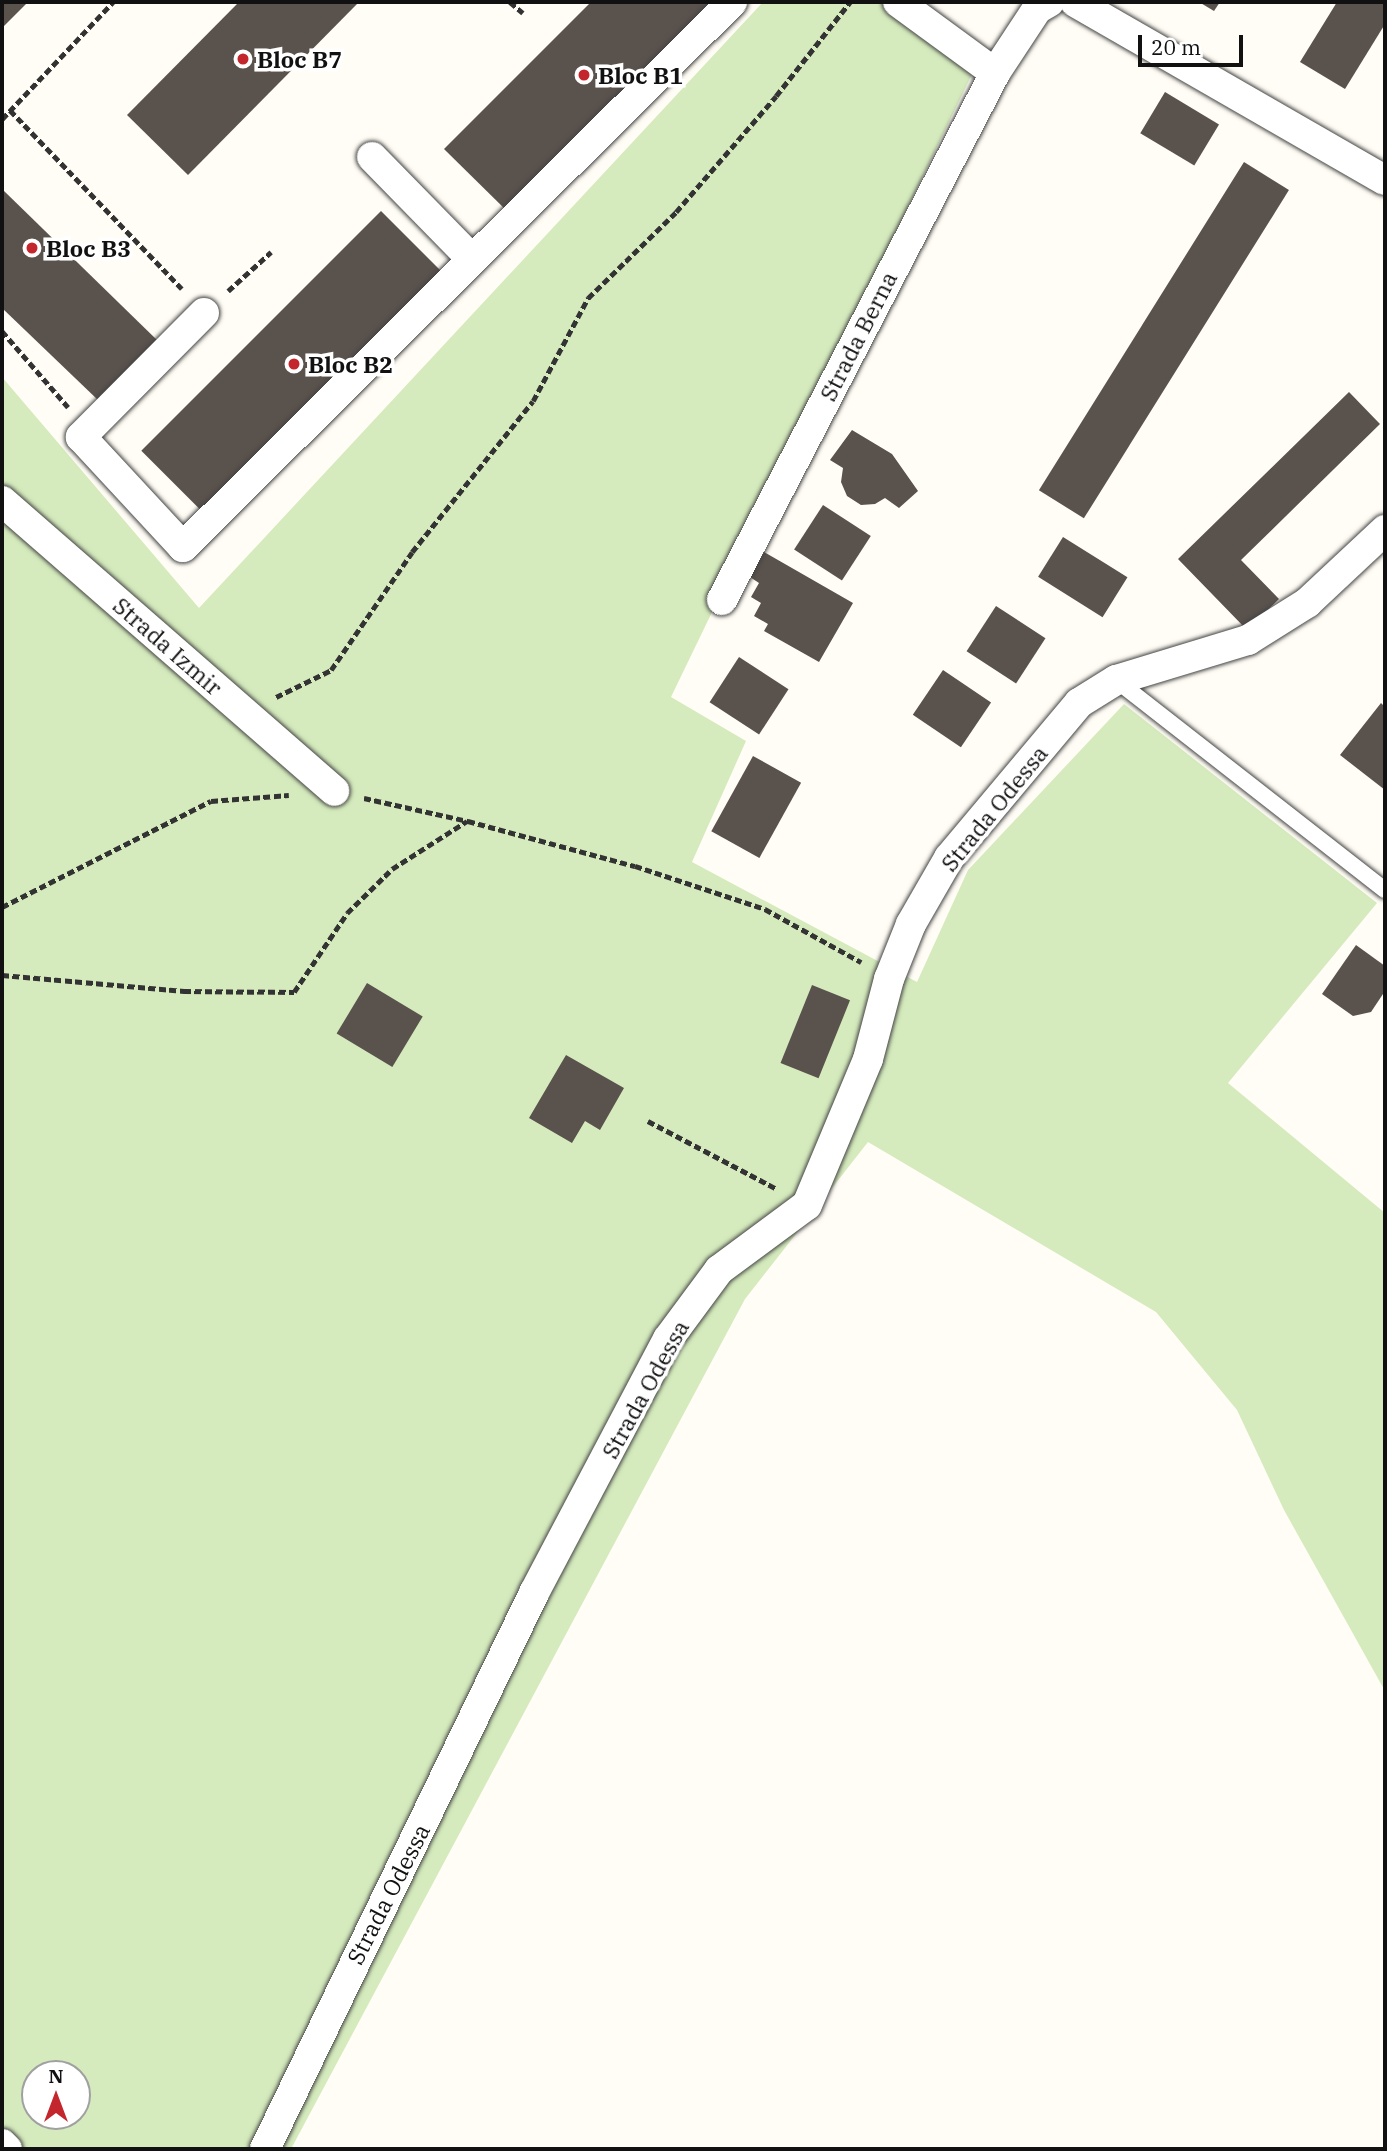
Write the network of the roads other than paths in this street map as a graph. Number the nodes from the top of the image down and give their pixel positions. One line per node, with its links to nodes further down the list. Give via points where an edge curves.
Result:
1 (732, 2): 8 (street)
2 (898, 2): 5 (street)
3 (1049, 2): 5 (street, Strada Berna, via 1037,9)
4 (1075, 2): 7 (street)
5 (995, 73): 12 (street, Strada Berna)
6 (372, 157): 8 (street)
7 (1385, 180)
8 (472, 259): 9 (street, via 183,547 81,437)
9 (204, 313)
10 (2, 501): 14 (street, Strada Izmir)
11 (1385, 530): 13 (street, Strada Odessa, via 1307,603 1248,640)
12 (722, 600)
13 (1116, 680): 15 (lane); 18 (street, Strada Odessa, via 1079,703 949,858 911,924 889,979 868,1059 807,1205 719,1270 668,1339 534,1593)
14 (334, 791)
15 (1385, 890)
16 (2, 2144): 17 (street)
17 (6, 2149)
18 (265, 2149)

